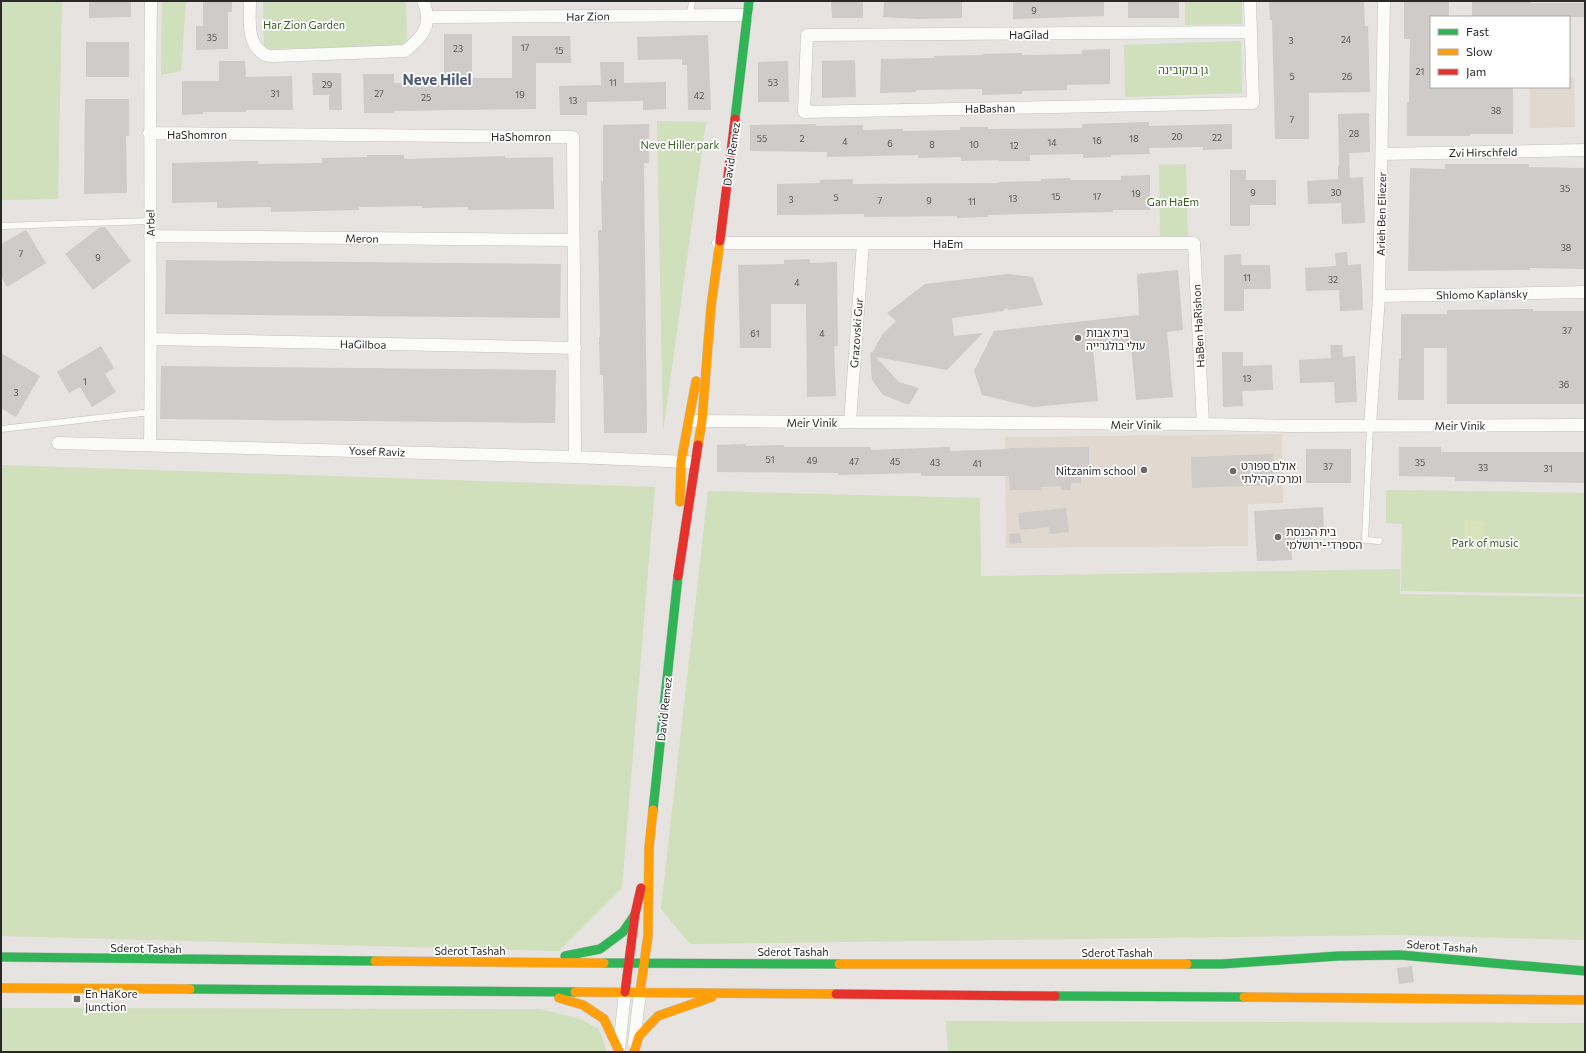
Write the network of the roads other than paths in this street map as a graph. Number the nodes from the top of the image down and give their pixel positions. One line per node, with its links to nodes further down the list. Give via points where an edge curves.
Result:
1 (151, 1): 13 (street, Arbel)
2 (250, 1): 10 (street, via 250,28 253,39 264,54 273,56 405,51 418,41 425,31)
3 (423, 1): 10 (street)
4 (692, 1): 8 (lane)
5 (749, 1): 9 (main road, David Remez)
6 (1250, 1): 11 (street)
7 (1384, 1): 15 (street, Arieh Ben Eliezer)
8 (690, 15): 9 (street, Har Zion); 10 (street, Har Zion)
9 (747, 15): 20 (main road, David Remez)
10 (428, 17)
11 (1251, 32): 12 (street, HaGilad); 12 (street, HaBashan, via 1253,103 804,112)
12 (807, 35)
13 (149, 133): 16 (street, Arbel); 19 (street, HaShomron, via 573,137)
14 (1585, 150): 15 (street, Zvi Hirschfeld)
15 (1382, 154): 24 (street, Arieh Ben Eliezer)
16 (150, 221): 17 (lane); 18 (street, Arbel)
17 (1, 226)
18 (150, 236): 19 (street, Meron); 26 (street, Arbel)
19 (574, 240): 27 (street, HaShomron)
20 (718, 243): 21 (street, HaEm); 25 (main road, David Remez)
21 (863, 243): 22 (street, HaEm); 31 (street, Grazovski Gur)
22 (1178, 243): 32 (street, HaBen HaRishon, via 1194,243)
23 (1585, 292): 24 (street, Shlomo Kaplansky)
24 (1379, 296): 34 (street, Arieh Ben Eliezer)
25 (711, 307): 29 (main road, David Remez); 30 (main road, David Remez)
26 (152, 339): 27 (street, HaGilboa); 28 (street, Arbel)
27 (574, 348): 38 (street, HaShomron)
28 (151, 412): 35 (lane); 37 (street, Arbel)
29 (688, 421): 30 (street, Meir Vinik); 39 (main road, David Remez)
30 (702, 421): 31 (street, Meir Vinik); 40 (main road, David Remez)
31 (850, 422): 32 (street, Meir Vinik)
32 (1203, 424): 34 (street, Meir Vinik)
33 (1585, 425): 34 (street, Meir Vinik)
34 (1370, 426): 41 (lane, via 1365,540)
35 (1, 429)
36 (58, 443): 37 (street, Yosef Raviz)
37 (150, 445): 38 (street, Yosef Raviz)
38 (575, 457): 39 (street, Yosef Raviz)
39 (681, 462): 40 (street, Yosef Raviz); 42 (main road, David Remez)
40 (695, 463): 42 (main road, David Remez)
41 (1379, 541)
42 (679, 571): 43 (main road, David Remez)
43 (649, 848): 44 (main road, David Remez); 45 (main road, David Remez)
44 (635, 914): 49 (main road, via 623,932 600,949); 50 (main road, David Remez)
45 (648, 936): 46 (main road); 51 (main road, David Remez)
46 (656, 945)
47 (667, 955): 52 (main road)
48 (1, 958): 49 (main road, Sderot Tashah)
49 (532, 963): 50 (main road, Sderot Tashah)
50 (629, 963): 51 (main road, Sderot Tashah); 56 (main road, David Remez)
51 (645, 963): 52 (main road, Sderot Tashah); 57 (main road, David Remez)
52 (701, 963): 53 (main road, Sderot Tashah, via 1222,964 1338,956 1400,955)
53 (1585, 971)
54 (1, 988): 55 (main road)
55 (538, 991): 56 (main road); 60 (main road, via 583,1005 604,1019)
56 (624, 992): 57 (main road); 60 (street, David Remez)
57 (640, 992): 58 (main road); 61 (street, David Remez)
58 (722, 993): 59 (main road); 61 (main road, via 658,1016 639,1036)
59 (1585, 1000)
60 (619, 1051)
61 (633, 1052)

